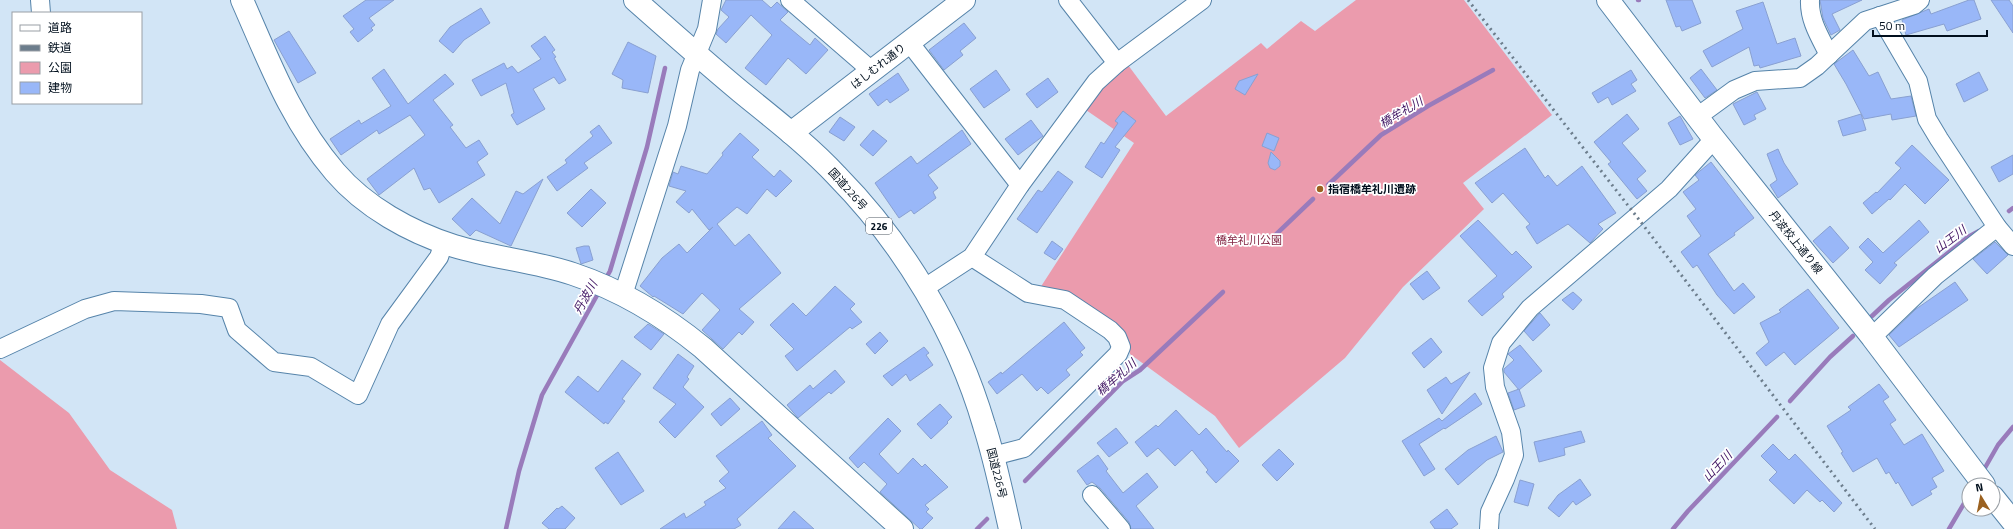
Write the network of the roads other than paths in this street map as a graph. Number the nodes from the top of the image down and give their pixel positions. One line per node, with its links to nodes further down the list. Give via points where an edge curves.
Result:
1 (40, 0): 12 (street)
2 (242, 0): 24 (main road, via 288,105 311,143 336,173 389,217)
3 (634, 0): 15 (main road, 国道226号 / 226)
4 (712, 0): 15 (street, via 707,29)
5 (790, 0): 18 (street)
6 (964, 0): 14 (main road, はしむれ通り)
7 (1068, 0): 17 (street)
8 (1202, 0): 17 (street)
9 (1810, 0): 16 (street, via 1811,19)
10 (1920, 0): 13 (street, via 1914,5)
11 (1611, 4): 19 (main road, 丹波校上通り線)
12 (41, 12)
13 (1880, 16): 16 (street, via 1865,21); 23 (street, via 1918,81 1927,119)
14 (909, 42): 18 (main road, はしむれ通り); 22 (street)
15 (697, 54): 20 (main road, 国道226号 / 226); 28 (street, via 690,70 677,126)
16 (1829, 56): 19 (street, via 1800,78 1755,81 1734,90)
17 (1117, 63): 22 (street, via 1096,82)
18 (872, 71): 20 (main road, はしむれ通り)
19 (1697, 117): 21 (main road, 丹波校上通り線)
20 (791, 133): 27 (main road, 国道226号 / 226, via 837,176 864,206)
21 (1714, 139): 29 (main road, 丹波校上通り線); 39 (street, via 1669,189 1530,308 1501,343 1493,368 1495,387 1511,432 1514,455 1490,512)
22 (1020, 185): 26 (street)
23 (1997, 227): 25 (street); 29 (street, via 1934,276)
24 (444, 242): 28 (main road, via 573,274); 30 (street, via 439,257 390,324 358,395 311,367 274,362 237,330 229,308 201,304 114,301 85,309)
25 (2013, 246)
26 (972, 257): 27 (street); 31 (street, via 1028,293 1065,300 1110,330 1122,347 1118,354 1024,448)
27 (923, 289): 31 (main road, 国道226号 / 226, via 947,332 969,381)
28 (612, 290): 36 (main road, via 674,326 703,348)
29 (1872, 337): 32 (main road, 丹波校上通り線)
30 (0, 349)
31 (993, 456): 37 (main road, 国道226号 / 226)
32 (1977, 477)
33 (1092, 494): 38 (street)
34 (2001, 507): 35 (main road)
35 (2013, 522)
36 (902, 529)
37 (1010, 529)
38 (1121, 529)
39 (1489, 529)

